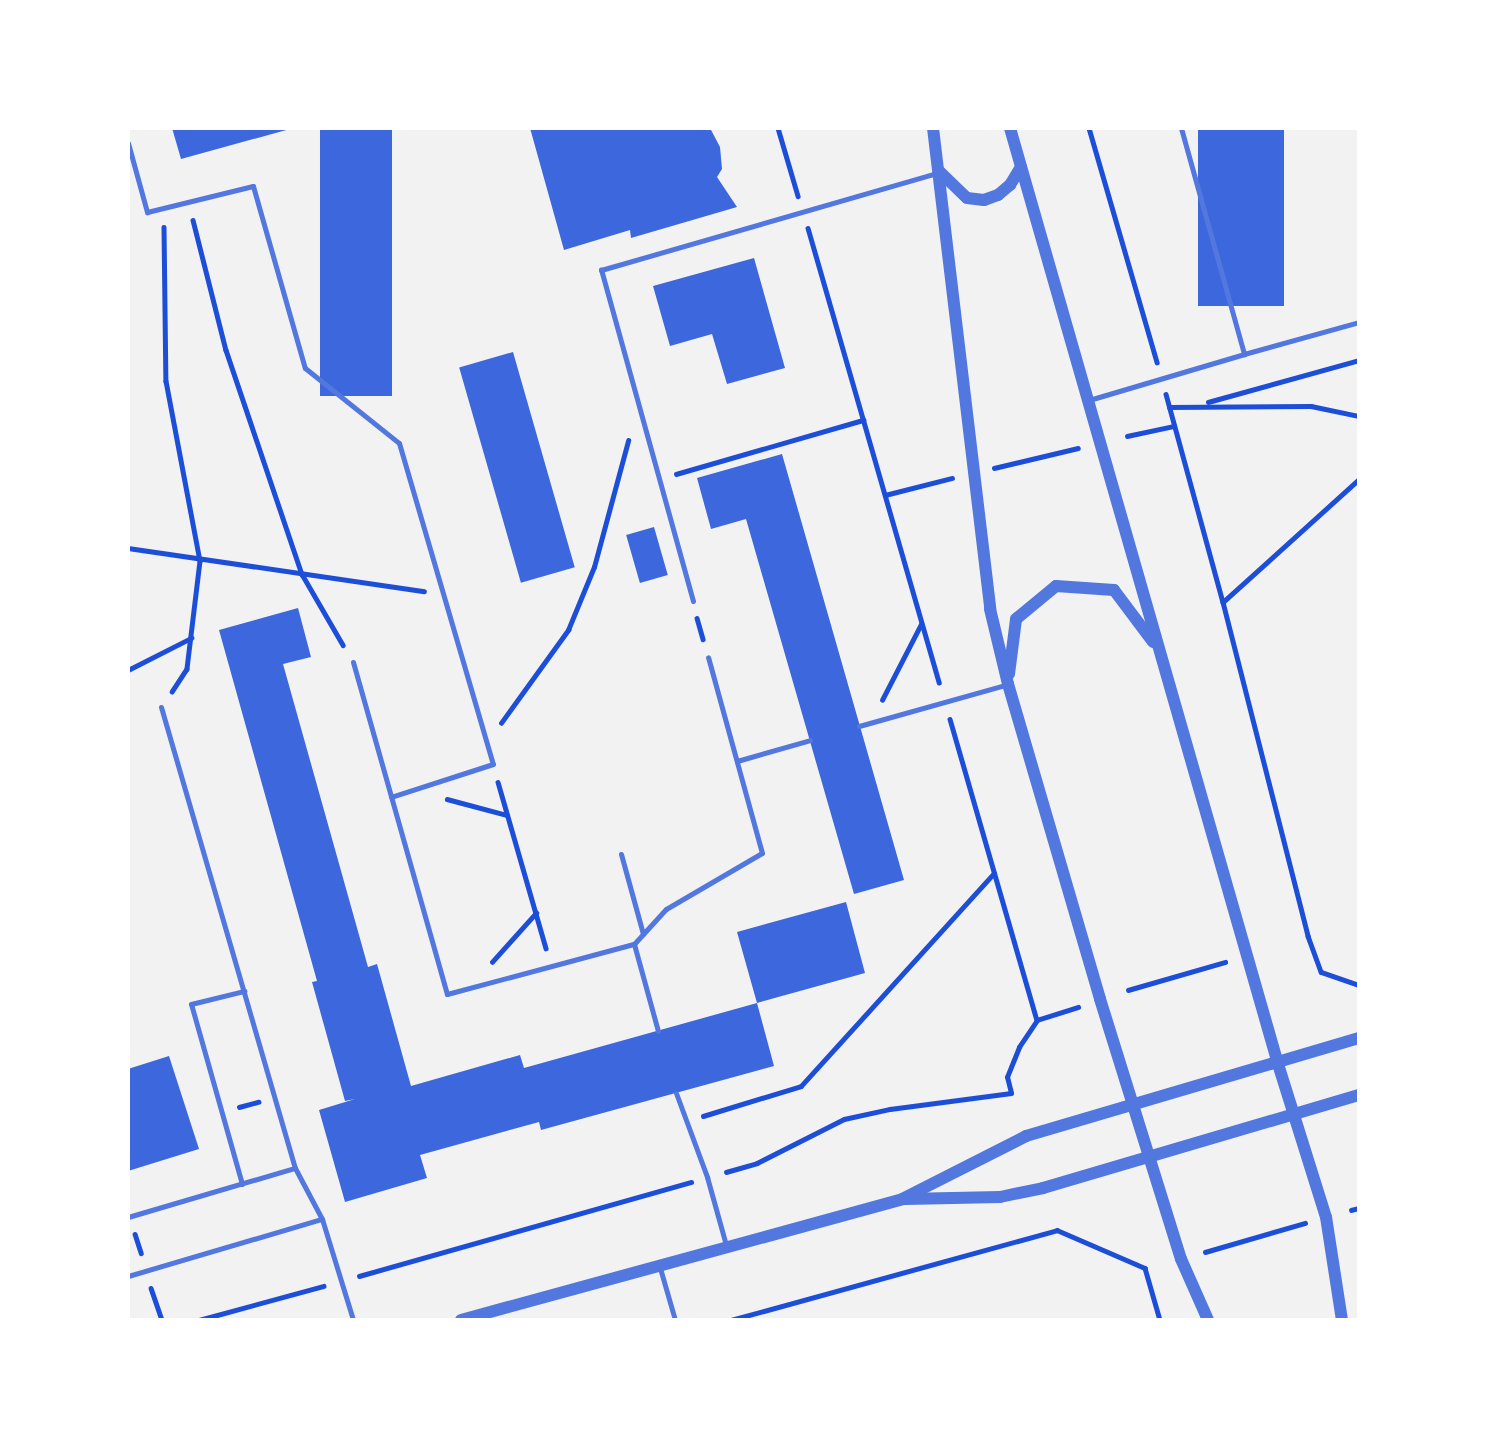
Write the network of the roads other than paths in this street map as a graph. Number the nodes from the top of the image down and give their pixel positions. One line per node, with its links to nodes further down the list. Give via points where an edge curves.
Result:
1 (933, 128): 6 (street)
2 (1010, 128): 5 (street)
3 (1181, 128): 8 (lane)
4 (128, 143): 19 (lane, via 147,212 253,186 305,368 399,443 493,764)
5 (1021, 167): 6 (street, via 1010,186 984,200 967,198); 9 (street)
6 (940, 172): 10 (lane, via 601,270); 14 (street, via 990,609)
7 (1359, 322): 8 (lane)
8 (1244, 354): 9 (lane)
9 (1087, 401): 11 (street)
10 (693, 601)
11 (1157, 648): 14 (street, via 1114,590 1056,586 1016,618); 26 (street)
12 (708, 657): 18 (lane)
13 (353, 662): 19 (lane)
14 (1008, 684): 16 (lane); 29 (street)
15 (162, 707): 23 (lane)
16 (859, 726)
17 (810, 740): 18 (lane)
18 (737, 761): 21 (lane, via 762,853 666,909)
19 (391, 797): 22 (lane, via 447,994)
20 (621, 854): 21 (lane)
21 (643, 934): 22 (lane)
22 (634, 944): 24 (lane)
23 (244, 991): 32 (lane); 33 (lane, via 191,1004)
24 (658, 1031)
25 (1359, 1038): 26 (street)
26 (1278, 1064): 29 (street); 30 (street)
27 (676, 1093): 37 (lane)
28 (1359, 1095): 30 (street)
29 (1134, 1105): 31 (street); 34 (street, via 1026,1136)
30 (1295, 1115): 31 (street); 44 (street, via 1326,1217)
31 (1147, 1155): 34 (street, via 1000,1197); 43 (street, via 1184,1268)
32 (295, 1168): 33 (lane); 36 (lane)
33 (242, 1184): 35 (lane)
34 (902, 1199): 37 (street)
35 (129, 1216)
36 (323, 1219): 39 (lane); 40 (lane)
37 (726, 1245): 38 (street)
38 (659, 1265): 41 (street); 42 (lane)
39 (128, 1276)
40 (353, 1320)
41 (461, 1320)
42 (675, 1320)
43 (1208, 1320)
44 (1342, 1320)

